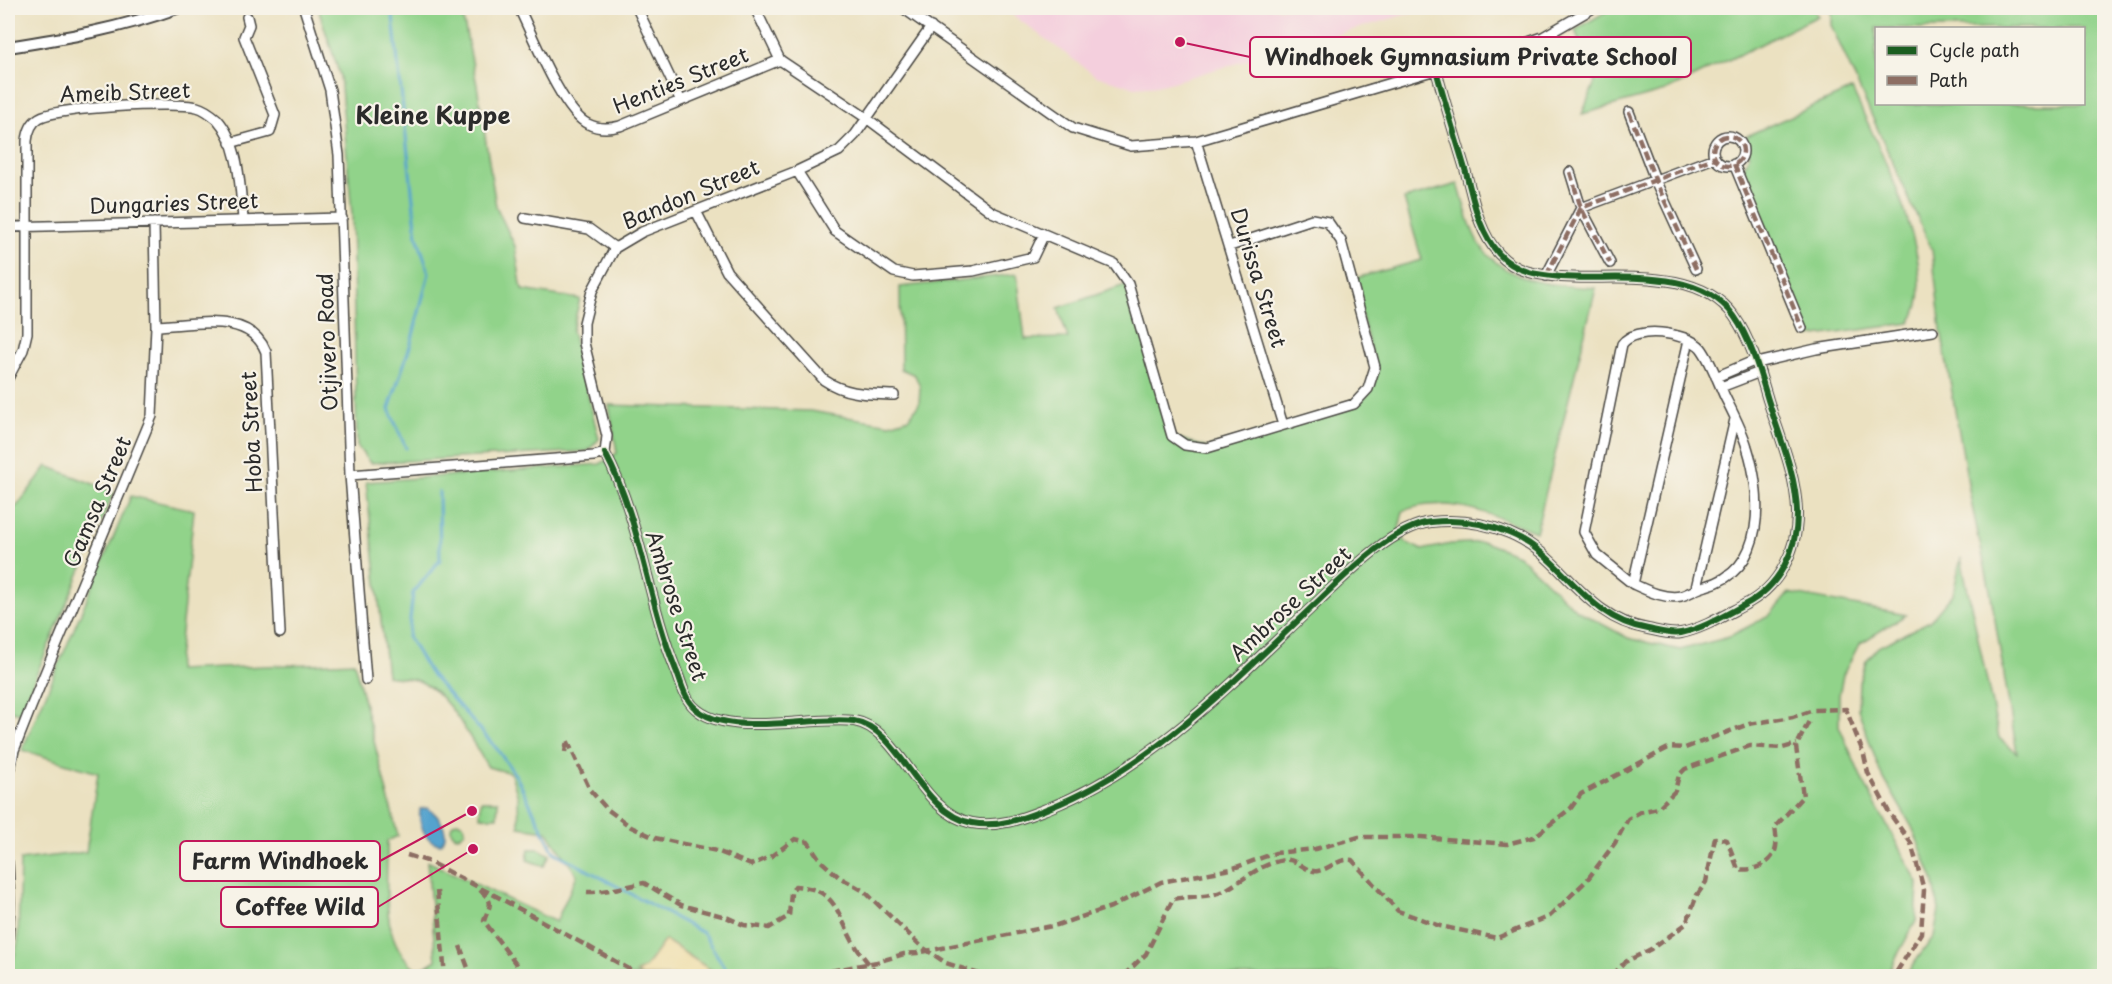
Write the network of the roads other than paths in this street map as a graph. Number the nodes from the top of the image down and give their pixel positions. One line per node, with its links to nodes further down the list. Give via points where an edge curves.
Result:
1 (177, 8): 10 (street, via 83,35)
2 (304, 8): 25 (street, Otjivero Road, via 331,96)
3 (519, 8): 13 (street, Henties Street, via 565,101 574,115 589,125 608,129 620,126)
4 (637, 8): 13 (street)
5 (755, 8): 11 (street, Henties Street)
6 (903, 8): 9 (street)
7 (1593, 8): 12 (street, via 1543,37)
8 (247, 17): 17 (street, via 249,25 244,37 275,115 274,125 270,132)
9 (931, 27): 15 (street, Bandon Street); 16 (street, via 1073,128 1131,146)
10 (8, 47)
11 (780, 60): 13 (street, Henties Street); 15 (street, Henties Street)
12 (1436, 70): 16 (street); 36 (street, Ambrose Street, via 1481,225 1509,263)
13 (680, 99)
14 (1629, 112): 22 (street)
15 (865, 117): 20 (street, Bandon Street, via 847,145); 31 (street, Henties Street, via 992,212)
16 (1196, 141): 32 (street, Durissa Street)
17 (230, 143): 27 (street, Ameib Street); 30 (street, Ameib Street, via 217,120 198,107 78,109 40,116 27,135)
18 (1714, 158): 19 (street, via 1722,165); 19 (street, via 1714,144 1721,137 1730,136 1739,140 1743,150); 22 (street)
19 (1734, 164): 38 (street)
20 (797, 171): 24 (street, Bandon Street); 31 (street, via 835,231 894,272 922,276 1009,264 1033,256)
21 (1570, 172): 23 (street)
22 (1656, 182): 23 (street); 35 (street)
23 (1581, 208): 34 (street); 36 (street)
24 (696, 211): 33 (street, Bandon Street, via 642,232); 45 (street, via 727,272 824,380 850,393)
25 (342, 218): 27 (street, Dungaries Street); 49 (street, Otjivero Road)
26 (525, 218): 33 (street, via 590,229)
27 (243, 219): 28 (street, Dungaries Street)
28 (154, 223): 30 (street, Dungaries Street); 37 (street, Gamsa Street)
29 (8, 226): 30 (street, Dungaries Street)
30 (26, 226): 43 (street, Ameib Street, via 27,333)
31 (1043, 236): 47 (street, Henties Street, via 1114,264 1128,284 1172,436 1185,446 1207,448)
32 (1230, 246): 47 (street, Durissa Street); 47 (street, Henties Street, via 1312,219 1328,222 1341,241 1375,367 1368,389 1354,404)
33 (615, 248): 48 (street, Bandon Street, via 592,291 584,323 584,343 607,436)
34 (1610, 263)
35 (1696, 269)
36 (1546, 276): 41 (street, Ambrose Street, via 1624,277 1679,283 1710,294 1733,314)
37 (156, 326): 52 (street, Hoba Street, via 229,324 245,327 262,342 266,352); 54 (street, Gamsa Street, via 155,396 146,433 27,717 14,750)
38 (1802, 328)
39 (1934, 331): 41 (street, via 1816,349)
40 (1689, 340): 42 (street, via 1701,348); 50 (street); 50 (street, via 1641,332 1622,344 1584,532 1597,555)
41 (1757, 365): 42 (street); 44 (street); 48 (street, Ambrose Street, via 1794,487 1798,515 1789,559 1777,580 1757,599 1678,634 1629,626 1585,599 1558,567 1514,534 1470,522 1424,523 1372,551 1172,734 1088,793 1009,824 973,823 947,815 876,730 857,721 738,724 709,719 690,704 665,642 620,481)
42 (1716, 377): 44 (street)
43 (8, 378)
44 (1720, 387): 46 (street)
45 (894, 395)
46 (1735, 419): 51 (street); 51 (street, via 1747,446 1755,482 1759,510 1754,532 1745,558 1731,575)
47 (1283, 425)
48 (604, 453): 49 (street)
49 (350, 475): 53 (street, Otjivero Road)
50 (1633, 584): 51 (street, via 1670,596 1682,596)
51 (1696, 588)
52 (280, 633)
53 (366, 680)
54 (8, 782)
55 (8, 863): 56 (street)
56 (8, 937)

